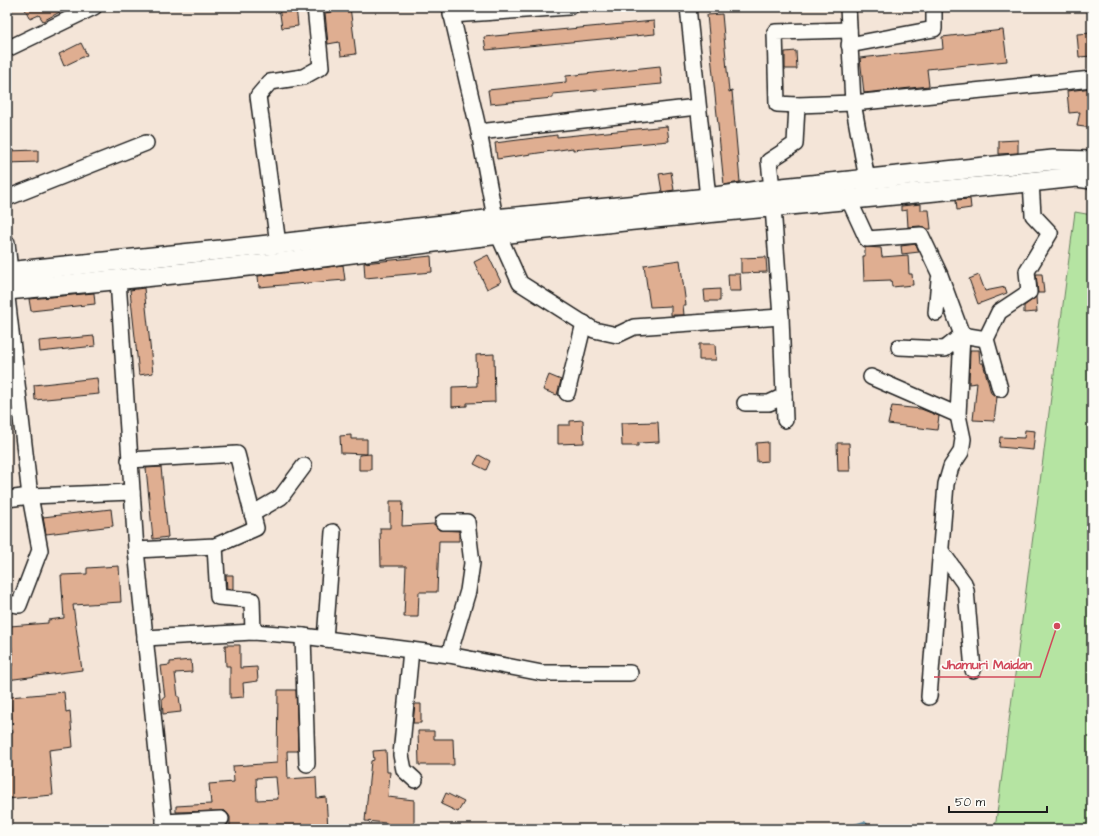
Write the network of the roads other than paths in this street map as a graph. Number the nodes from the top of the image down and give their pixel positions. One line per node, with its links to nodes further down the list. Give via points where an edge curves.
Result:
1 (94, 7): 10 (street)
2 (315, 7): 28 (street, via 321,67 303,77 270,82 258,96)
3 (569, 7): 7 (street)
4 (688, 7): 14 (street)
5 (848, 7): 8 (street)
6 (934, 7): 9 (street, via 934,29)
7 (450, 11): 15 (street)
8 (849, 30): 9 (street); 13 (street, via 775,32 777,104)
9 (849, 45): 12 (street)
10 (7, 49)
11 (1092, 79): 12 (street)
12 (853, 103): 13 (street); 18 (street)
13 (797, 105): 23 (street, via 794,144 769,160)
14 (698, 107): 15 (street); 22 (street)
15 (479, 132): 26 (street)
16 (146, 143): 21 (street)
17 (1092, 161): 18 (street, via 1053,160)
18 (867, 180): 23 (street); 24 (street)
19 (1092, 180): 20 (street, via 1077,177)
20 (1031, 182): 24 (street); 37 (street, via 1033,215 1050,233 1027,271 1028,292 999,312)
21 (7, 198)
22 (708, 198): 23 (street); 26 (street)
23 (773, 198): 25 (street); 26 (street); 34 (street)
24 (870, 198): 25 (street)
25 (849, 200): 29 (street, via 866,240 920,235)
26 (497, 226): 28 (street); 31 (street, via 277,263); 35 (street, via 520,283)
27 (7, 242): 30 (street)
28 (278, 244): 30 (street)
29 (940, 275): 33 (street); 36 (street)
30 (8, 278): 31 (street)
31 (118, 280): 46 (street)
32 (7, 297): 49 (street)
33 (936, 313)
34 (781, 317): 35 (street, via 634,328 617,336 594,330); 42 (street)
35 (584, 323): 41 (street)
36 (962, 335): 37 (street); 38 (street, via 945,349); 44 (street)
37 (986, 338): 40 (street)
38 (899, 347)
39 (871, 377): 44 (street)
40 (1000, 389)
41 (566, 393)
42 (784, 396): 43 (street, via 769,403); 45 (street)
43 (745, 404)
44 (958, 415): 56 (street, via 963,439 961,452 951,468 946,484)
45 (785, 420)
46 (129, 460): 48 (street); 51 (street, via 237,454)
47 (304, 466): 51 (street, via 281,497)
48 (132, 492): 49 (street); 55 (street)
49 (30, 496): 50 (street); 57 (street, via 40,550 19,605)
50 (7, 499)
51 (252, 514): 54 (street, via 256,528)
52 (443, 522): 63 (street, via 467,522 472,563 468,591)
53 (333, 532): 61 (street)
54 (215, 546): 55 (street); 58 (street, via 218,598 252,600)
55 (136, 550): 60 (street)
56 (941, 551): 64 (street, via 964,583 966,590); 66 (street)
57 (7, 603)
58 (253, 632): 59 (street); 60 (street)
59 (303, 636): 61 (street); 67 (street)
60 (145, 638): 70 (street)
61 (325, 639): 62 (street)
62 (411, 650): 63 (street); 68 (street, via 401,755 404,770)
63 (449, 654): 65 (street, via 542,673)
64 (973, 670)
65 (630, 673)
66 (929, 697)
67 (306, 764)
68 (415, 780)
69 (221, 819): 70 (street)
70 (165, 825)

